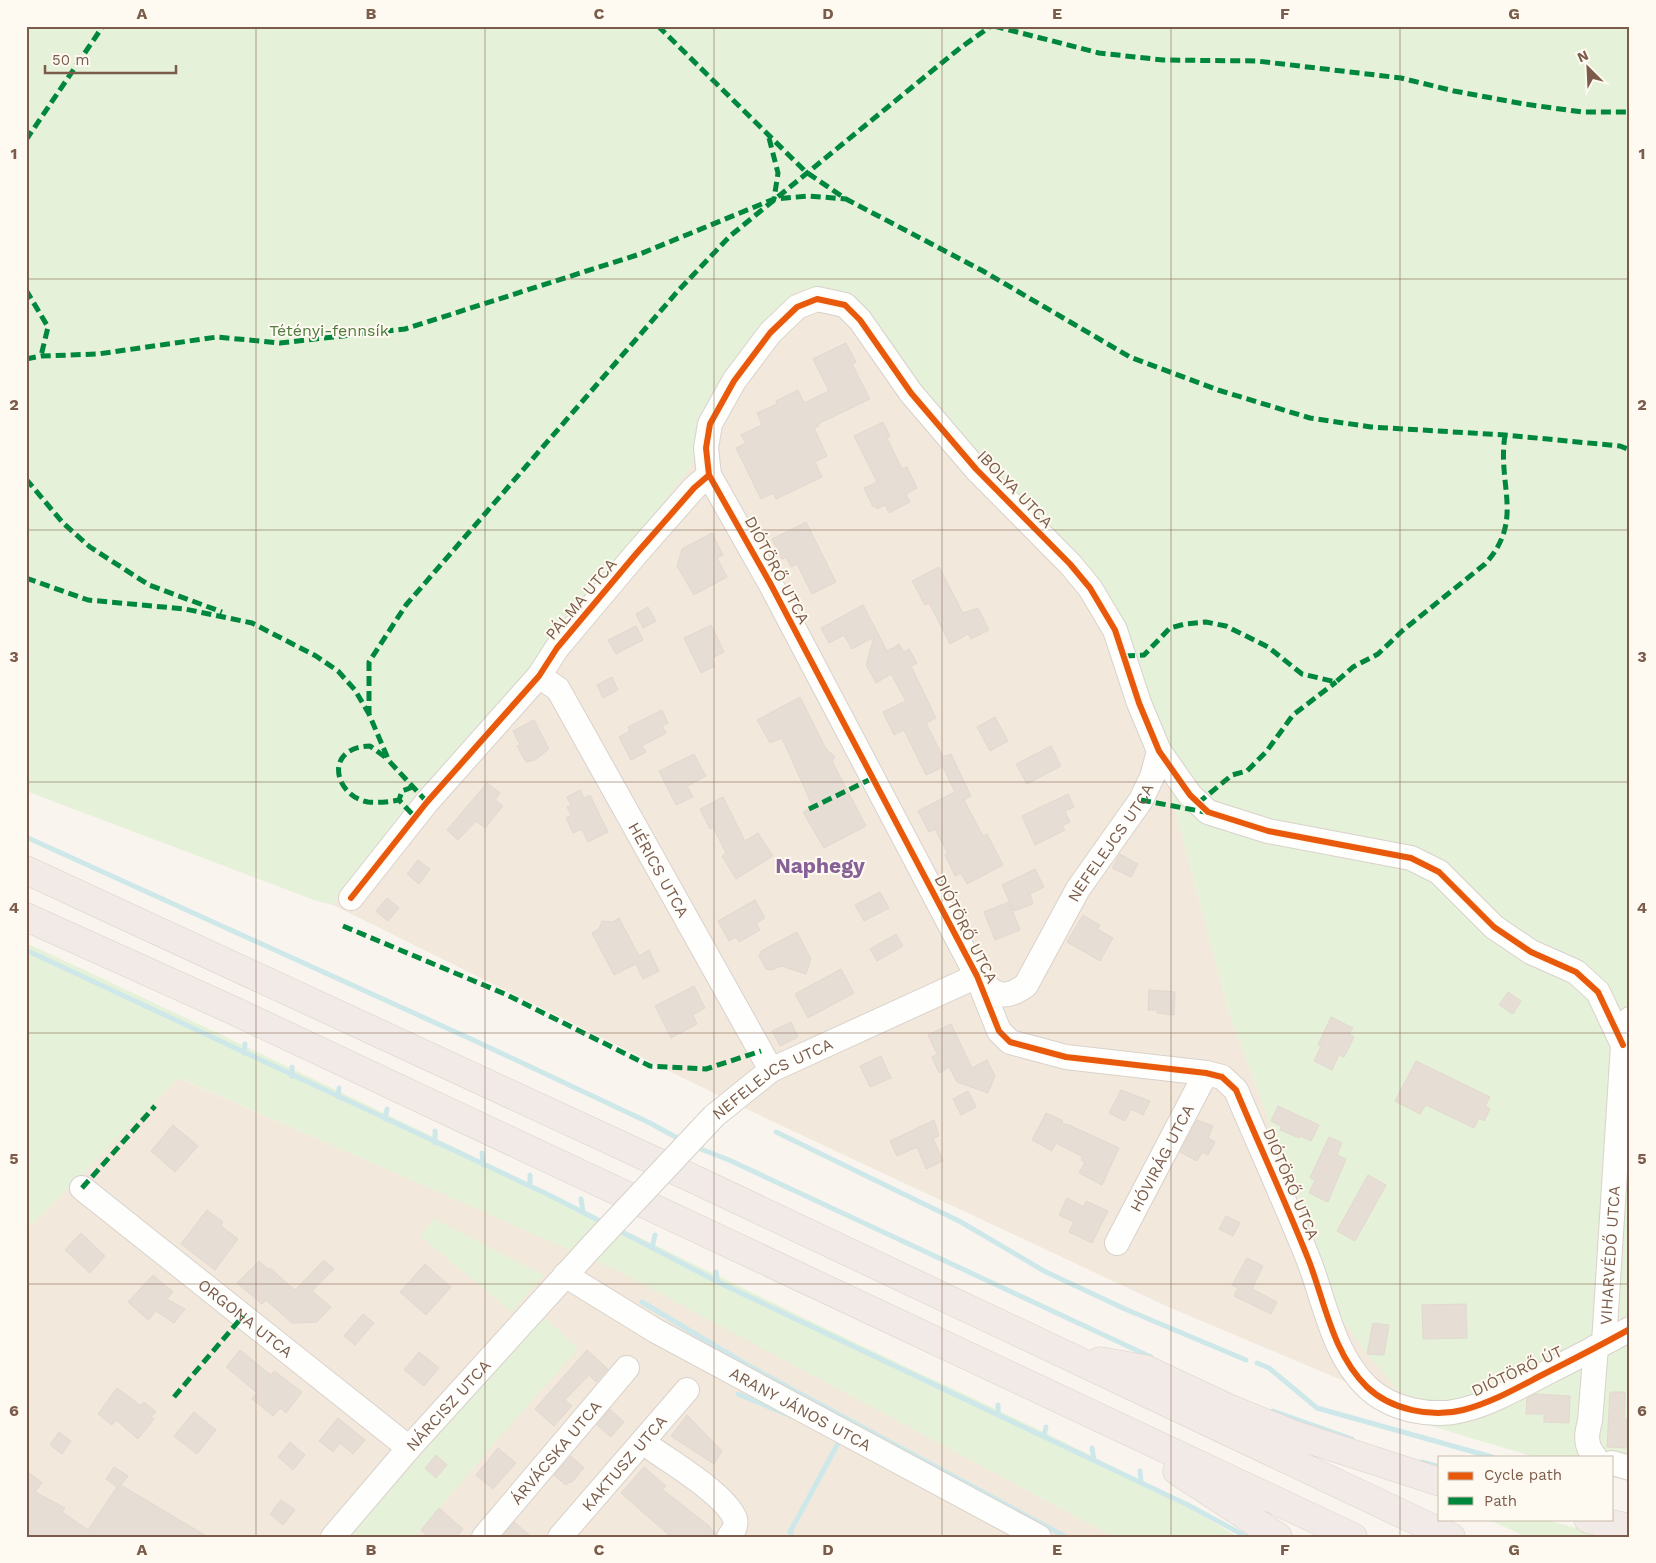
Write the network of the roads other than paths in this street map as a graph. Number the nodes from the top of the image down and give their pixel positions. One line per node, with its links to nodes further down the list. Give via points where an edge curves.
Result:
1 (709, 475): 2 (street, PÁLMA UTCA, via 636,554 557,648); 3 (street, IBOLYA UTCA, via 706,448 710,424 734,381 770,333 797,307 816,299 845,305 860,320 911,393 976,469 1090,588 1115,630); 7 (street, DIÓTÖRŐ UTCA, via 770,583)
2 (539, 676): 5 (street, PÁLMA UTCA, via 427,802); 12 (street, HÉRICS UTCA, via 558,689)
3 (1159, 751): 8 (street, NEFELEJCS UTCA, via 1141,800 1078,889); 11 (street, IBOLYA UTCA, via 1190,794 1208,812 1268,831 1411,858 1439,872 1494,926 1531,952 1576,972 1598,992)
4 (26, 870): 20 (highway, via 696,1180)
5 (351, 898)
6 (26, 917): 23 (highway, via 230,1009)
7 (976, 976): 8 (street, via 991,992 1006,994); 10 (street, DIÓTÖRŐ UTCA); 12 (street, NEFELEJCS UTCA)
8 (1026, 985): 10 (street, NEFELEJCS UTCA)
9 (1630, 1019): 11 (street, VIHARVÉDŐ UTCA)
10 (1000, 1030): 13 (street, DIÓTÖRŐ UTCA, via 1004,1037 1018,1045 1066,1057)
11 (1623, 1045): 19 (street, VIHARVÉDŐ UTCA)
12 (771, 1070): 16 (street, NEFELEJCS UTCA, bridge, via 714,1116)
13 (1206, 1072): 15 (street, HÓVIRÁG UTCA); 17 (street, DIÓTÖRŐ UTCA, via 1222,1077 1236,1090 1309,1262)
14 (82, 1188): 24 (street, ORGONA UTCA)
15 (1116, 1243)
16 (565, 1275): 24 (street, NÁRCISZ UTCA); 36 (street, ARANY JÁNOS UTCA, via 656,1331)
17 (1330, 1326): 19 (street, DIÓTÖRŐ ÚT, via 1355,1373 1368,1388 1384,1399 1417,1411 1461,1411 1486,1403)
18 (1630, 1329): 19 (street, DIÓTÖRŐ ÚT)
19 (1600, 1345): 26 (street, VIHARVÉDŐ UTCA, via 1587,1433 1588,1449)
20 (1061, 1354): 29 (highway, via 1145,1369 1292,1434); 39 (highway)
21 (627, 1368): 33 (street, ÁRVÁCSKA UTCA)
22 (687, 1390): 34 (street, KAKTUSZ UTCA)
23 (1090, 1414): 37 (highway); 38 (highway)
24 (409, 1448): 32 (street, NÁRCISZ UTCA)
25 (654, 1450): 35 (street, via 697,1480 724,1504 735,1519 735,1530)
26 (1594, 1456)
27 (1614, 1464): 28 (street)
28 (1630, 1468)
29 (1438, 1481)
30 (1593, 1520): 31 (highway)
31 (1630, 1528)
32 (333, 1537)
33 (484, 1537)
34 (560, 1537)
35 (729, 1537)
36 (1039, 1537)
37 (1278, 1537)
38 (1352, 1537)
39 (1451, 1537)

